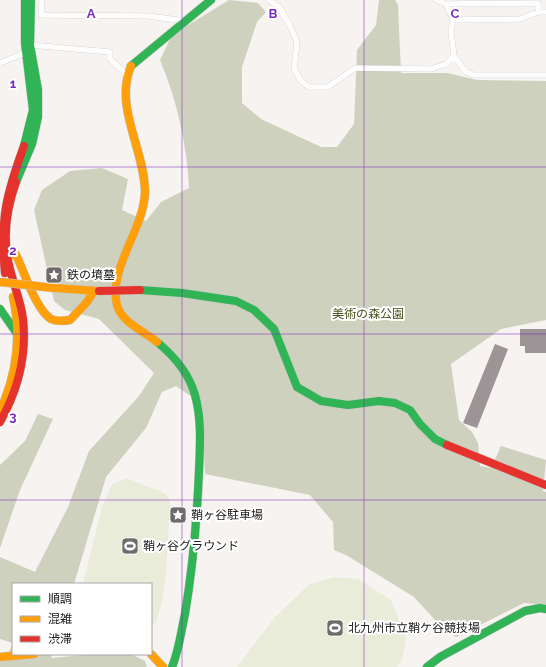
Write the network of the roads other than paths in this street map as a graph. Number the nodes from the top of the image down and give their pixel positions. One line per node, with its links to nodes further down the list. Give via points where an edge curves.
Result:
1 (25, 0): 12 (street, via 24,30)
2 (31, 0): 12 (street)
3 (42, 0): 11 (street, via 40,17 148,16)
4 (211, 0): 11 (street)
5 (270, 0): 13 (street, via 279,7 290,26 297,42 294,69 301,81 309,87 328,87 355,68 431,69 446,64)
6 (436, 0): 7 (street)
7 (446, 4): 8 (street, via 538,3); 10 (street)
8 (538, 12): 9 (street); 10 (street, via 520,19)
9 (546, 12)
10 (453, 20): 13 (street, via 451,32)
11 (186, 21): 15 (street, via 131,65)
12 (29, 50): 14 (street); 15 (street, via 110,52 110,59); 17 (street, via 37,82 38,117 31,148 9,204)
13 (454, 56): 16 (street, via 465,71 473,75)
14 (0, 63)
15 (127, 75): 30 (street, via 125,104 142,170 144,199 116,291 117,305 121,315 149,335 185,372 196,398 198,415 200,444 194,558 176,658)
16 (546, 75)
17 (3, 253): 19 (street, via 16,255 48,317 59,321 70,320); 21 (street, via 2,263 15,304); 23 (street, via 20,304 24,335 17,387)
18 (0, 282): 19 (street, bridge)
19 (96, 291): 24 (street, bridge, via 140,290 236,301 254,310 274,329 297,387 307,394 321,401 348,405 379,401 395,403 410,410 430,434 449,446)
20 (1, 313): 21 (street)
21 (18, 335): 22 (street, via 12,385)
22 (0, 411)
23 (0, 422)
24 (546, 485)
25 (546, 609): 31 (street, via 525,611 440,657)
26 (26, 655): 28 (street)
27 (152, 655): 29 (street)
28 (0, 658)
29 (163, 667)
30 (172, 667)
31 (427, 667)

